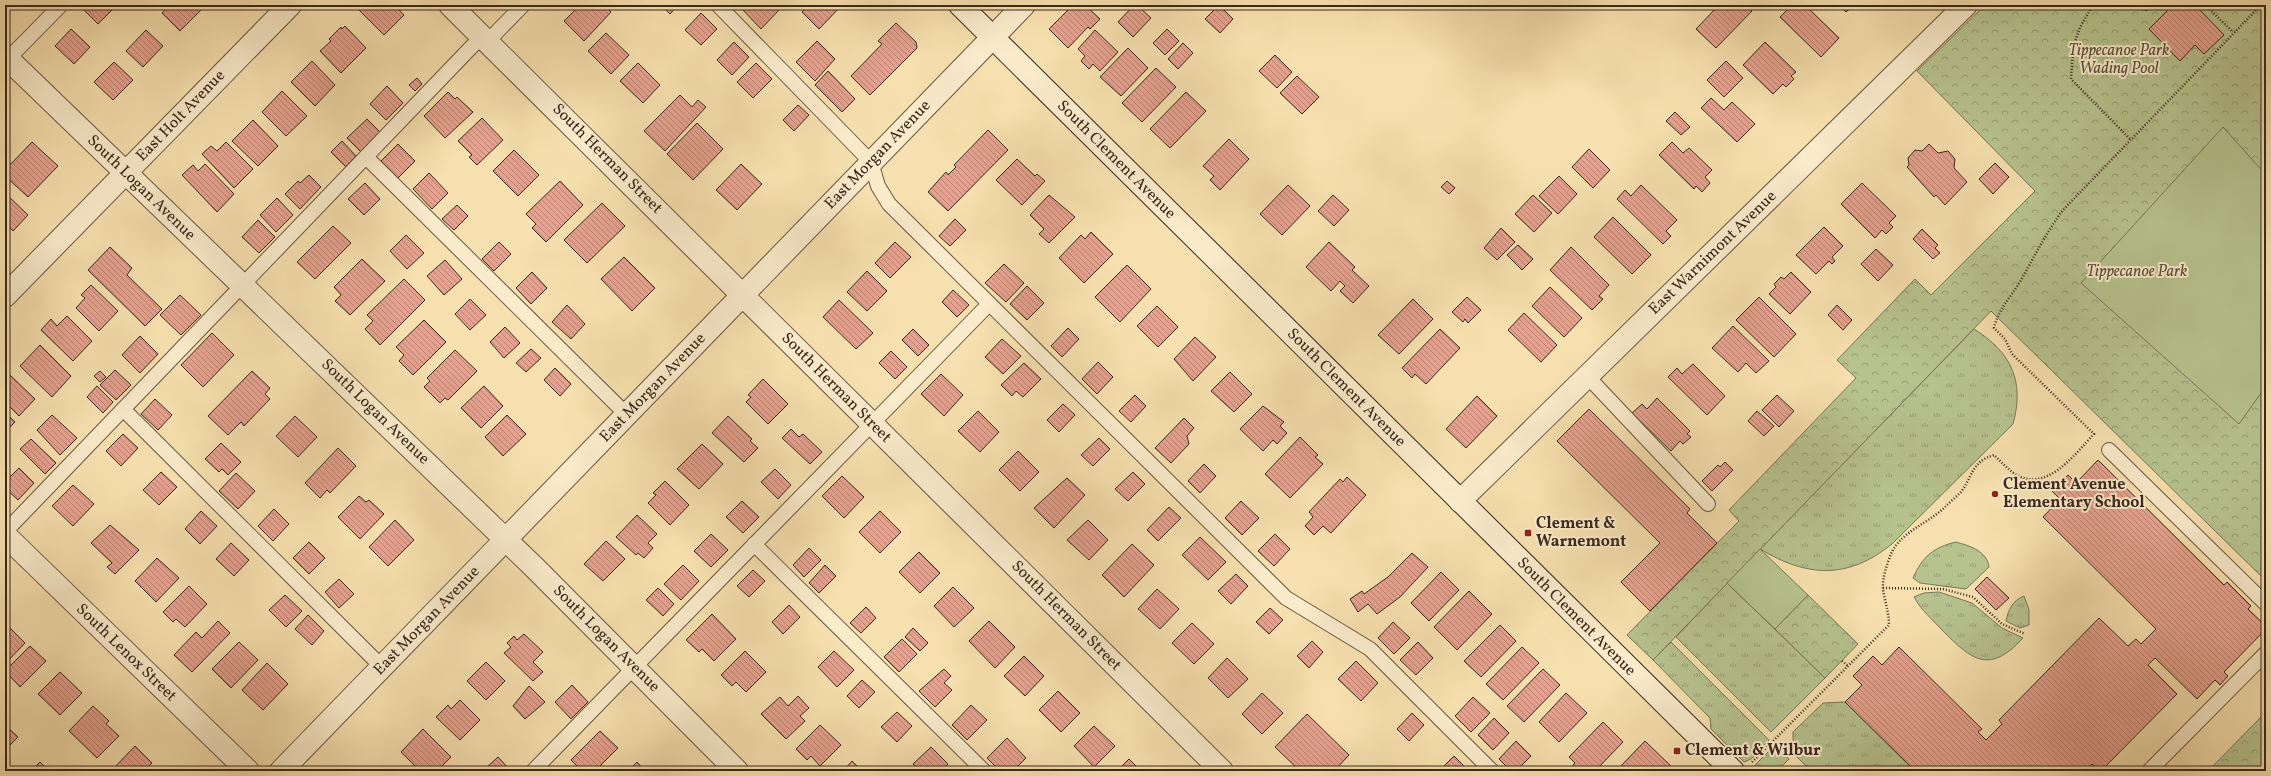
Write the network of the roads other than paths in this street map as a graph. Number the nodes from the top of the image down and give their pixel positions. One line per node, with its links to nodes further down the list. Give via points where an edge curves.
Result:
1 (61, 5): 11 (lane)
2 (290, 5): 14 (street, East Holt Avenue)
3 (450, 5): 9 (street, South Herman Street)
4 (523, 5): 9 (lane)
5 (718, 5): 13 (lane)
6 (960, 5): 10 (street, South Clement Avenue)
7 (1024, 5): 10 (street, East Morgan Avenue)
8 (1962, 6): 19 (street, East Warnimont Avenue)
9 (485, 38): 12 (lane); 16 (street, South Herman Street)
10 (992, 38): 13 (street, East Morgan Avenue); 24 (street, South Clement Avenue)
11 (6, 61): 14 (street, South Logan Avenue)
12 (366, 157): 15 (lane); 21 (lane)
13 (871, 162): 16 (street, East Morgan Avenue); 18 (lane, via 878,186 889,204)
14 (126, 173): 15 (street, South Logan Avenue); 17 (street, East Holt Avenue)
15 (243, 284): 20 (lane); 27 (street, South Logan Avenue)
16 (743, 294): 21 (street, East Morgan Avenue); 22 (street, South Herman Street)
17 (5, 296)
18 (989, 304): 22 (lane); 34 (lane, via 1286,598 1370,649)
19 (1587, 376): 24 (street, East Warnimont Avenue); 25 (lane)
20 (123, 409): 26 (lane); 31 (lane)
21 (627, 415): 27 (street, East Morgan Avenue)
22 (872, 424): 28 (lane); 40 (street, South Herman Street)
23 (2109, 450): 29 (lane)
24 (1460, 501): 33 (street, South Clement Avenue)
25 (1708, 504)
26 (5, 534): 35 (street, South Lenox Street)
27 (506, 539): 31 (street, East Morgan Avenue); 32 (street, South Logan Avenue)
28 (754, 544): 32 (lane); 39 (lane)
29 (2266, 604)
30 (2266, 653): 41 (lane)
31 (382, 667): 36 (street, East Morgan Avenue)
32 (634, 667): 37 (lane); 38 (street, South Logan Avenue)
33 (1730, 767)
34 (1489, 770)
35 (248, 771)
36 (282, 771)
37 (533, 771)
38 (737, 771)
39 (984, 771)
40 (1222, 771)
41 (2149, 771)

